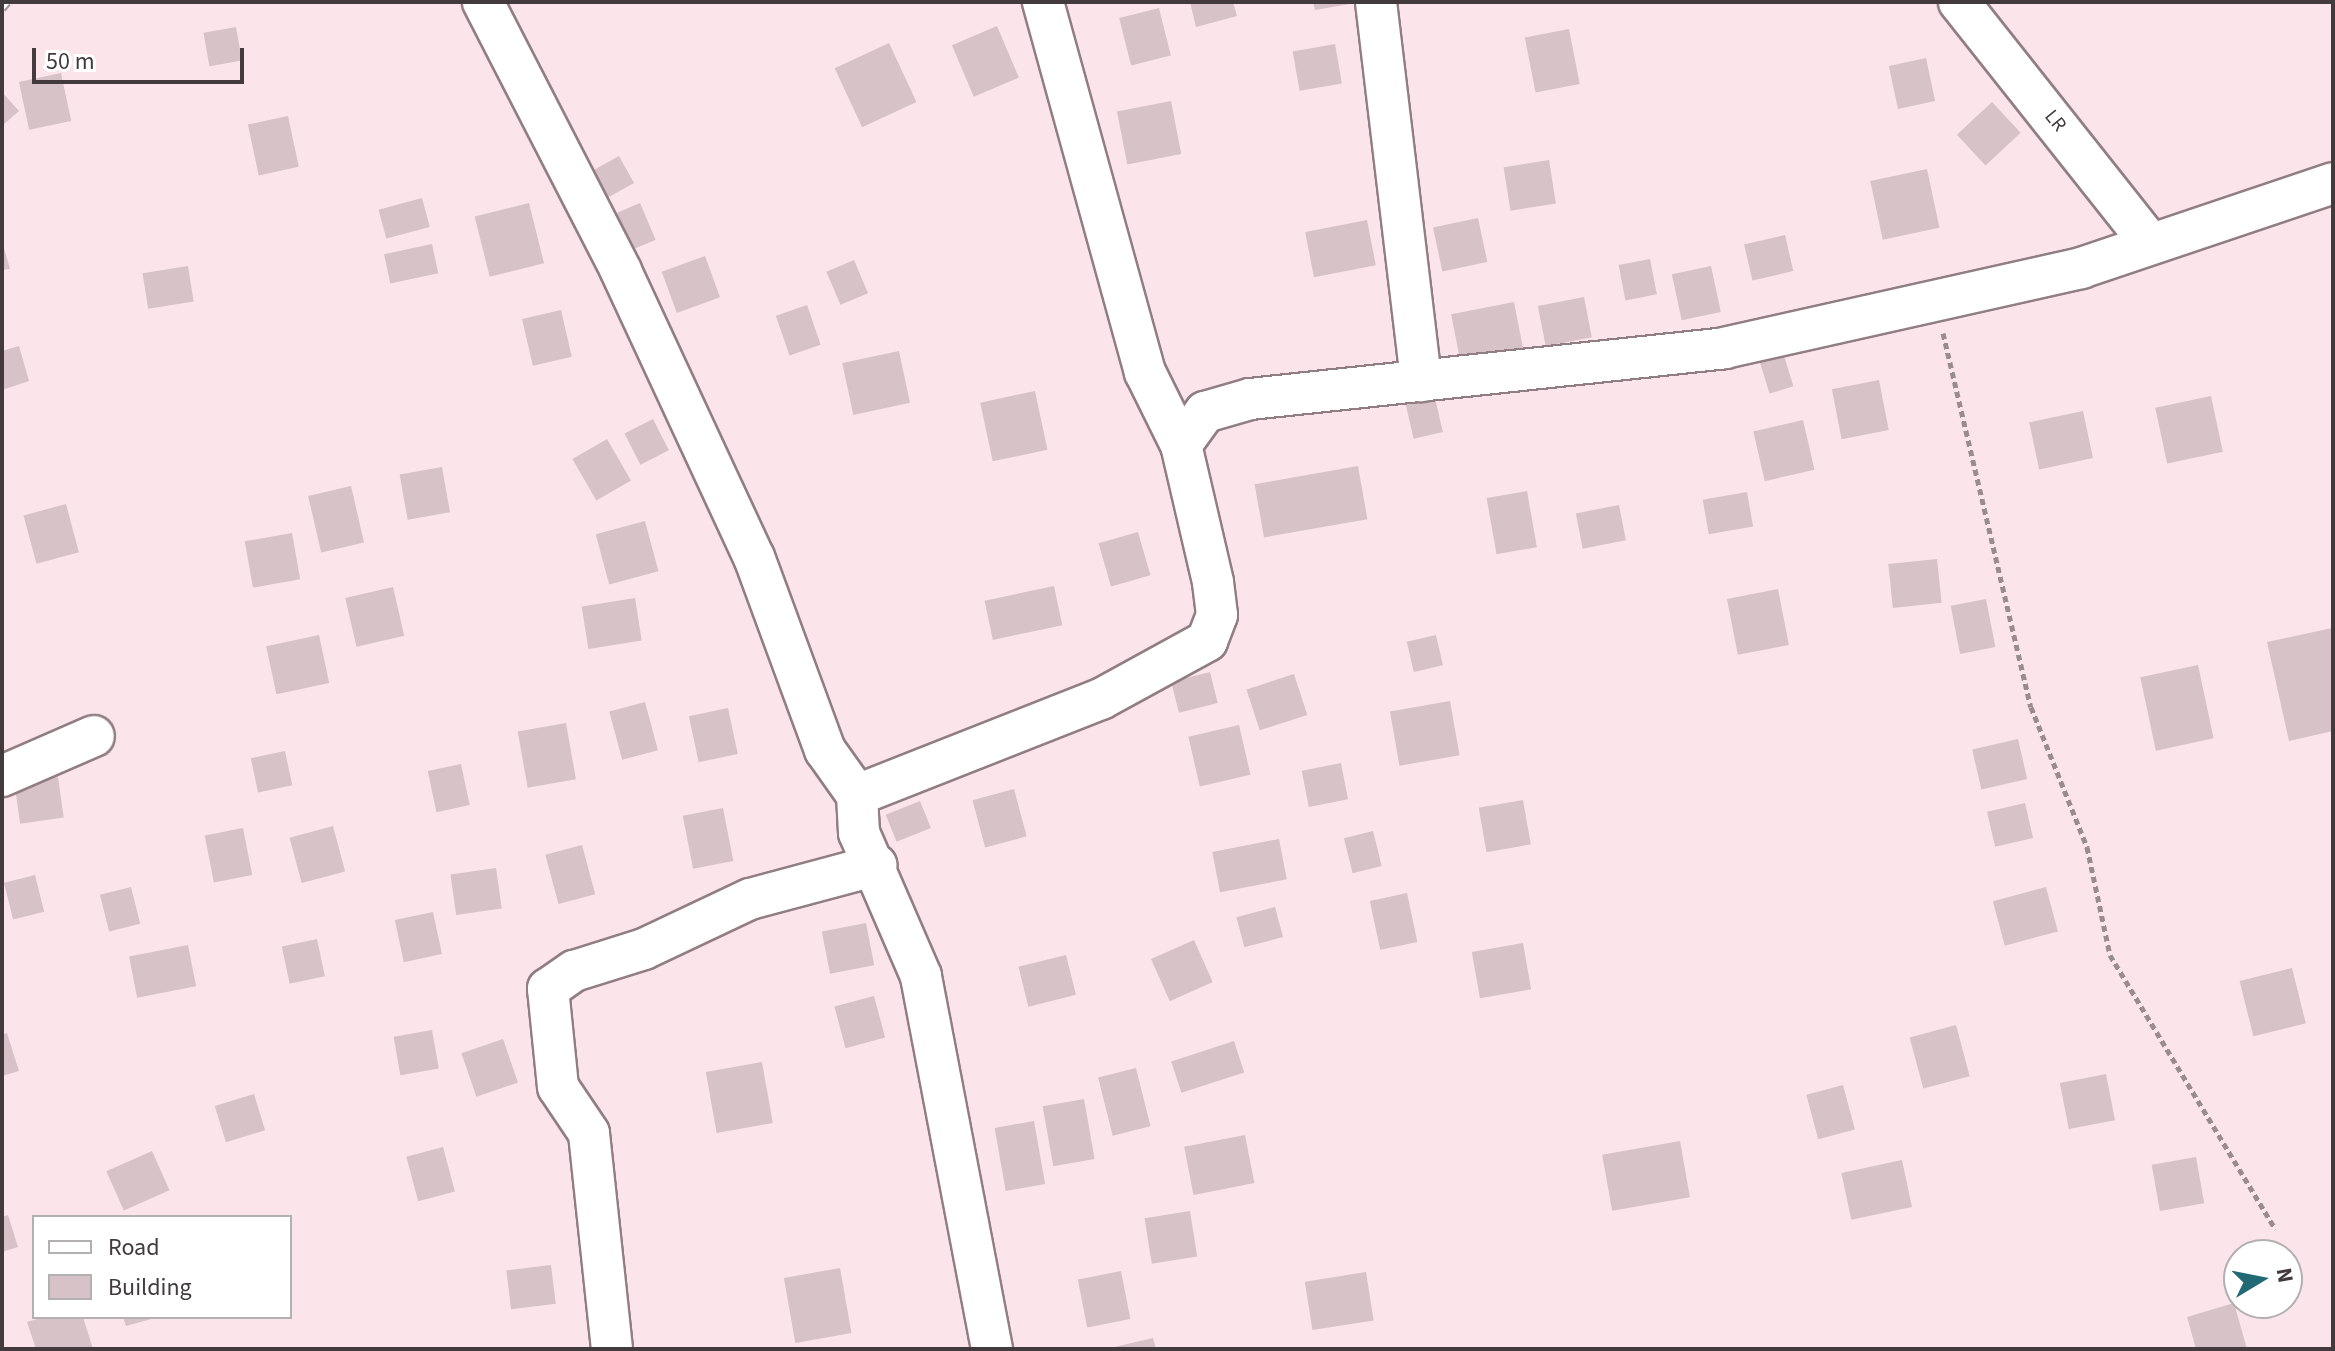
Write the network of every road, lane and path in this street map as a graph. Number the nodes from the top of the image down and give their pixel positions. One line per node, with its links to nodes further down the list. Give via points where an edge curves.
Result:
1 (483, 2): 12 (street, via 621,271 754,557 825,750)
2 (1043, 2): 9 (street, via 1145,372)
3 (1376, 2): 8 (street)
4 (1959, 2): 6 (street, LR)
5 (2333, 183): 6 (street)
6 (2150, 243): 7 (street)
7 (1935, 305): 8 (street, via 1620,364); 14 (path, via 2031,707 2087,847 2110,955)
8 (1421, 381): 9 (street, via 1250,399 1205,412)
9 (1181, 445): 12 (street, via 1213,582 1217,615 1207,641 1101,699)
10 (94, 736): 11 (street)
11 (2, 776)
12 (857, 795): 13 (street, via 859,833)
13 (877, 865): 15 (street, via 750,899 644,949 574,971 548,989 558,1087 589,1133); 16 (street, via 921,976)
14 (2275, 1229)
15 (612, 1349)
16 (992, 1349)

